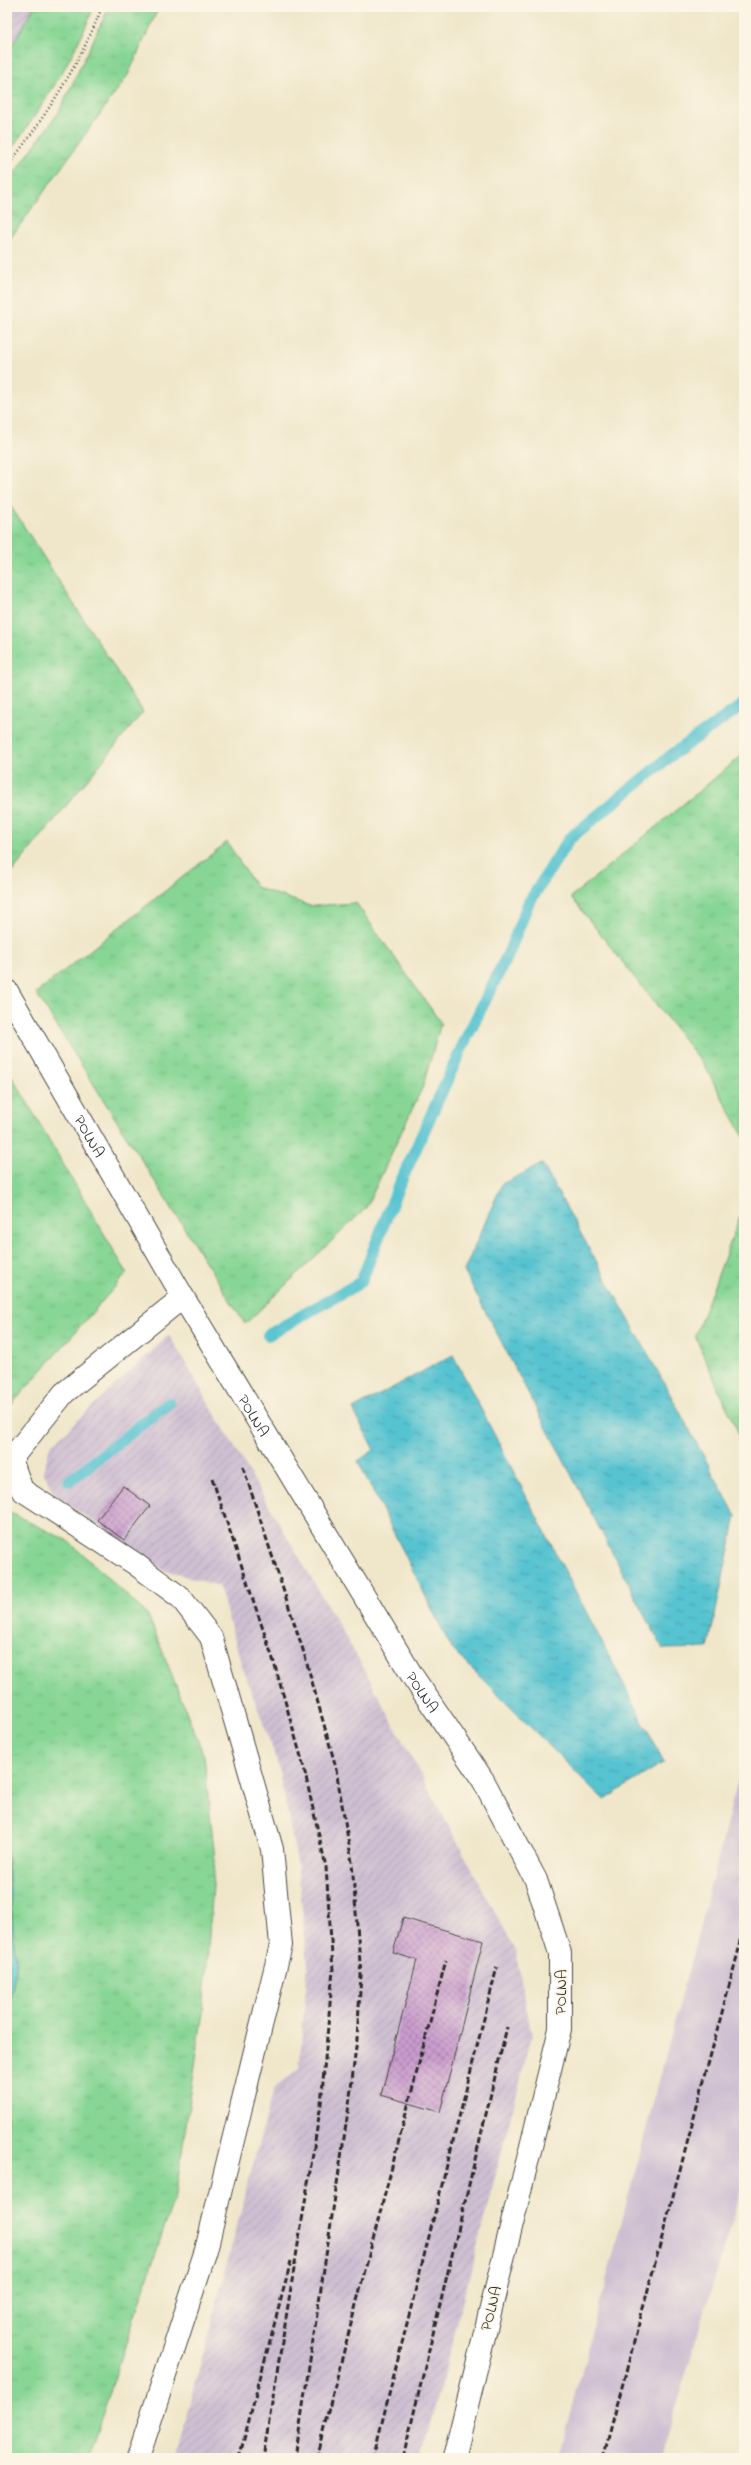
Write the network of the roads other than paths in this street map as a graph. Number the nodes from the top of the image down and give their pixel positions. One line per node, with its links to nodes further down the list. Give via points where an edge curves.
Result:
1 (7, 991): 2 (street, POLNA)
2 (183, 1297): 3 (street, via 64,1393 11,1459 22,1490 134,1563 181,1598 211,1638 272,1849 281,1945 206,2250); 4 (street, POLNA, via 413,1677 483,1780 536,1880 560,1953 560,2029)
3 (138, 2458)
4 (454, 2458)

